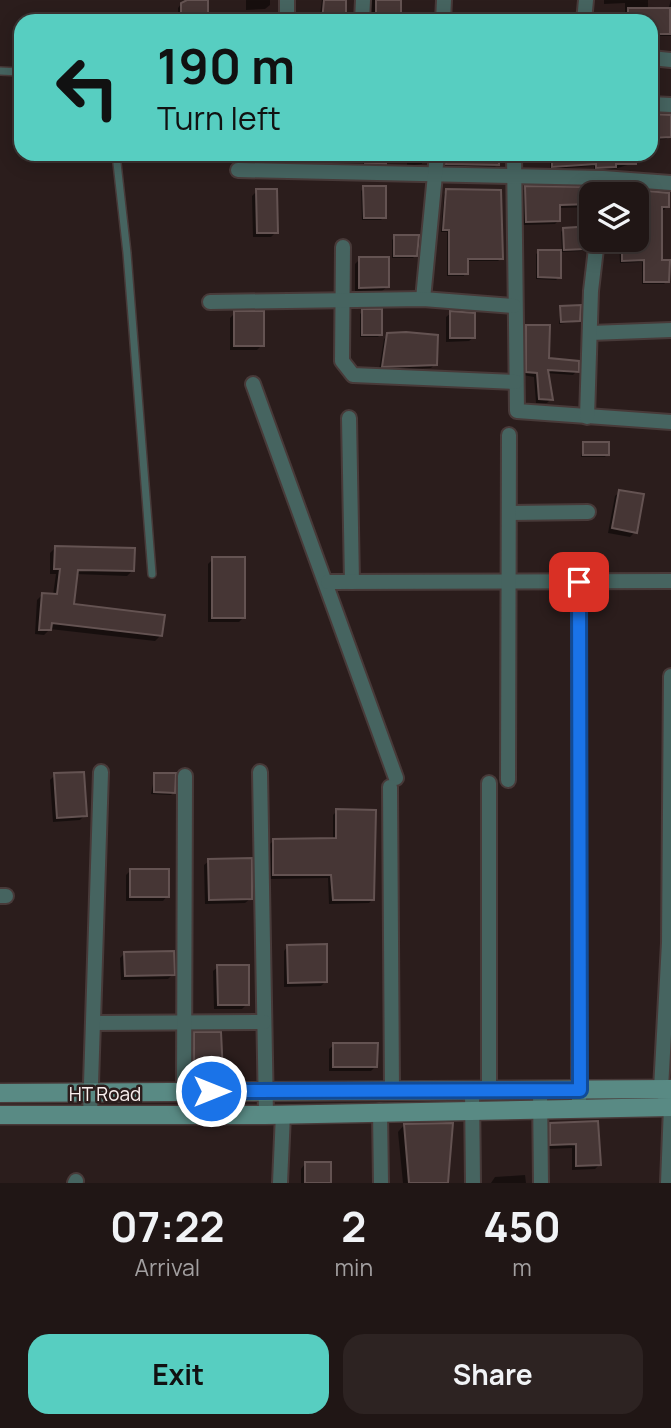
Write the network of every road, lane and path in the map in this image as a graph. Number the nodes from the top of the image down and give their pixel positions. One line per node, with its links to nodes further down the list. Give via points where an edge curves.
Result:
1 (117, 161): 26 (lane)
2 (437, 161): 5 (street)
3 (514, 161): 6 (street)
4 (238, 170): 5 (street)
5 (437, 176): 6 (street); 12 (street)
6 (515, 178): 7 (street); 15 (street)
7 (603, 178): 8 (street); 9 (street)
8 (603, 182)
9 (671, 183)
10 (343, 247): 13 (street)
11 (596, 252): 17 (street)
12 (423, 299): 13 (street); 15 (street)
13 (341, 300): 14 (street); 18 (street, via 342,361 353,374)
14 (210, 302)
15 (514, 306): 18 (street)
16 (671, 330): 17 (street)
17 (590, 332): 20 (street)
18 (516, 382): 20 (street, via 517,411)
19 (253, 384): 28 (street)
20 (587, 417): 22 (street)
21 (349, 418): 29 (street)
22 (671, 422)
23 (509, 435): 25 (street)
24 (588, 512): 25 (street)
25 (509, 513): 30 (street)
26 (152, 574)
27 (671, 581): 31 (street)
28 (328, 582): 29 (street); 44 (street, via 393,782)
29 (352, 582): 30 (street)
30 (508, 582): 31 (street); 36 (street)
31 (579, 582): 50 (street)
32 (671, 676): 38 (street)
33 (101, 772): 42 (street)
34 (260, 772): 41 (street)
35 (185, 776): 40 (street)
36 (508, 780)
37 (489, 783): 45 (street)
38 (670, 943): 39 (street)
39 (668, 990): 43 (street)
40 (184, 1022): 41 (street); 42 (street); 46 (street)
41 (264, 1022): 47 (street)
42 (94, 1023): 49 (street)
43 (666, 1089): 50 (street, HT Road); 52 (street)
44 (392, 1090): 45 (street, HT Road); 47 (street, HT Road)
45 (481, 1090): 51 (street, HT Road); 53 (street)
46 (184, 1091): 47 (street, HT Road); 49 (street, HT Road)
47 (265, 1091): 55 (street)
48 (0, 1093): 49 (street, HT Road)
49 (93, 1093): 57 (street)
50 (579, 1098): 51 (street, HT Road); 52 (street, HT Road)
51 (540, 1099): 53 (street, HT Road); 61 (street)
52 (671, 1107): 62 (street)
53 (472, 1109): 54 (street, HT Road); 60 (street)
54 (380, 1111): 55 (street, HT Road); 59 (street)
55 (274, 1114): 57 (street, HT Road); 58 (street)
56 (0, 1115): 57 (street, HT Road)
57 (90, 1115)
58 (280, 1183)
59 (381, 1183)
60 (474, 1183)
61 (541, 1183)
62 (668, 1183)

